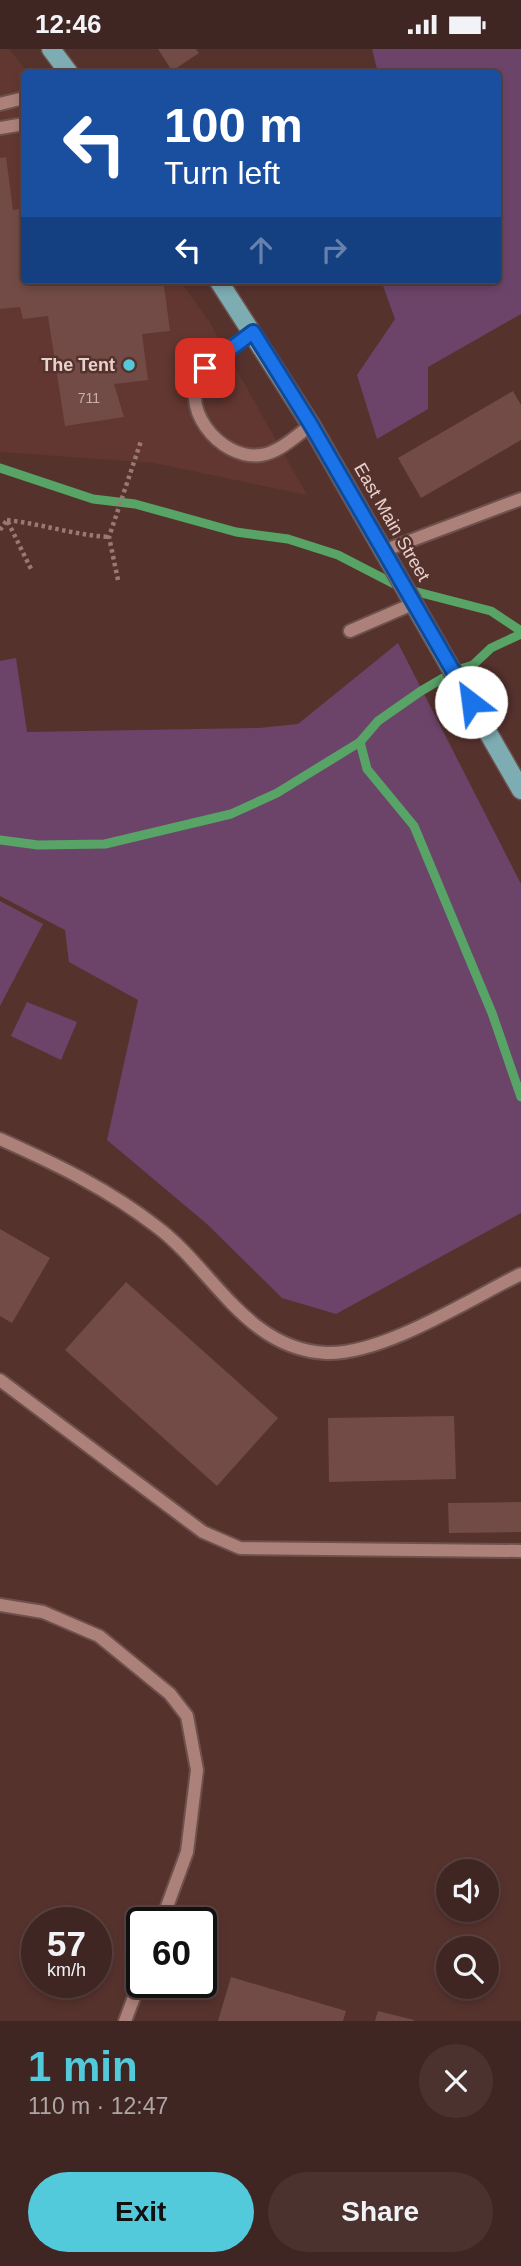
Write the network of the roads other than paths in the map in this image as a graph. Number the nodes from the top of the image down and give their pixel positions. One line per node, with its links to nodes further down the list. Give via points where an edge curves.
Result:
1 (51, 49): 2 (main road)
2 (67, 70)
3 (21, 99): 4 (street)
4 (0, 104)
5 (21, 124): 6 (street)
6 (0, 128)
7 (221, 284): 8 (main road, East Main Street)
8 (253, 332): 9 (main road, East Main Street); 9 (street, via 205,368 196,396 202,422 217,441 241,455 278,449)
9 (311, 425): 11 (main road, East Main Street)
10 (521, 499): 11 (street)
11 (383, 551): 12 (main road, East Main Street)
12 (415, 603): 13 (street); 14 (main road, East Main Street)
13 (350, 631)
14 (521, 790)
15 (0, 1139): 16 (street, via 68,1170 125,1204 181,1249 243,1317 298,1349 327,1353 389,1340)
16 (521, 1274)
17 (0, 1380): 18 (street, via 203,1532 240,1548)
18 (521, 1551)
19 (0, 1605): 20 (street, via 43,1612 99,1636 170,1694 187,1716 197,1770 187,1852)
20 (167, 1907)
21 (134, 1998): 22 (street)
22 (125, 2021)

